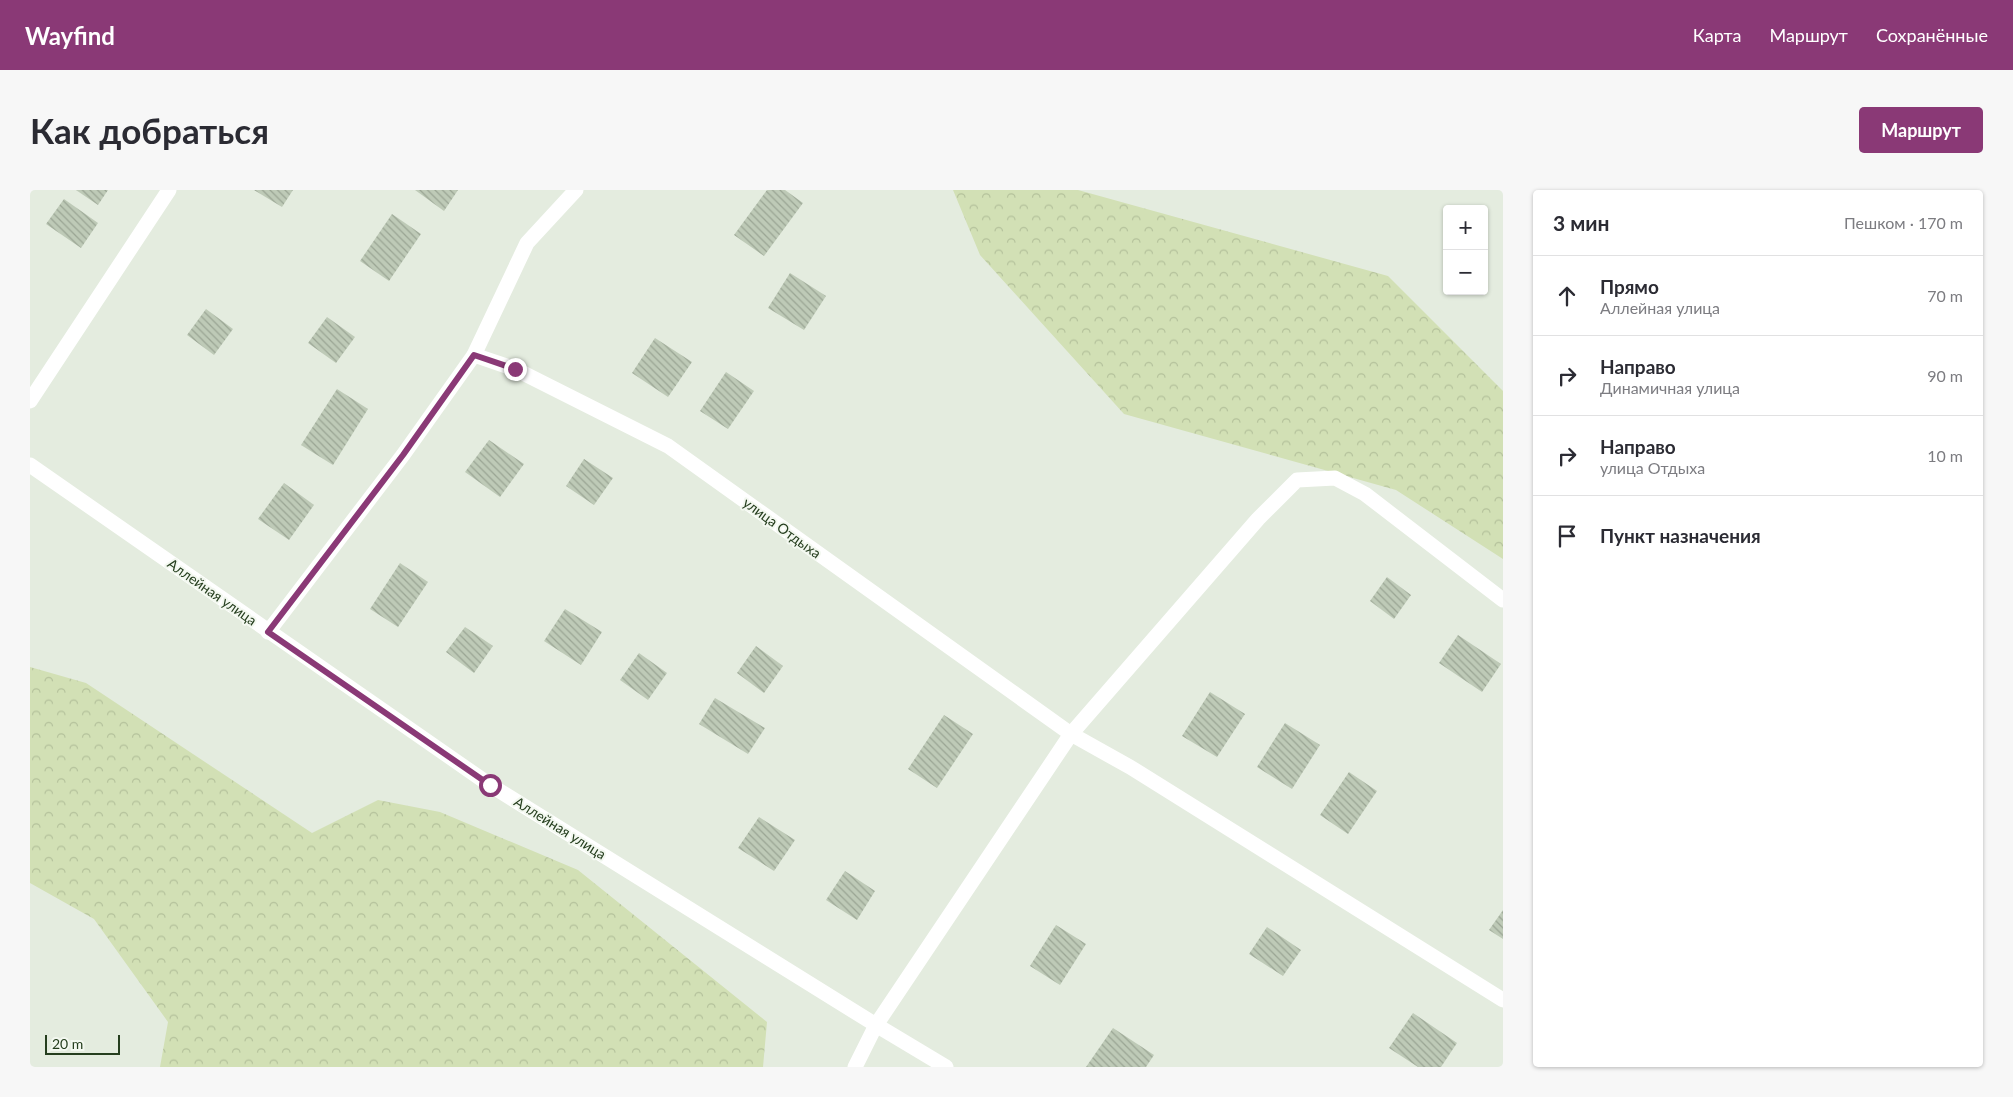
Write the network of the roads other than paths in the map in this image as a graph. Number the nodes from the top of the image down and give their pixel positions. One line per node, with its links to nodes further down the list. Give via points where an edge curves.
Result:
1 (169, 190): 4 (street)
2 (576, 190): 3 (street, via 527,243)
3 (474, 355): 7 (street, via 403,455); 8 (street, улица Отдыха, via 515,369 668,446)
4 (30, 401)
5 (30, 465): 7 (street, Аллейная улица)
6 (1503, 600): 8 (street, via 1365,494 1335,478 1297,480 1251,527)
7 (268, 632): 10 (street, Аллейная улица, via 490,785)
8 (1071, 734): 9 (street, улица Отдыха, via 1130,767); 10 (street)
9 (1503, 1000)
10 (876, 1025): 11 (street); 12 (street, Аллейная улица)
11 (856, 1067)
12 (946, 1067)

